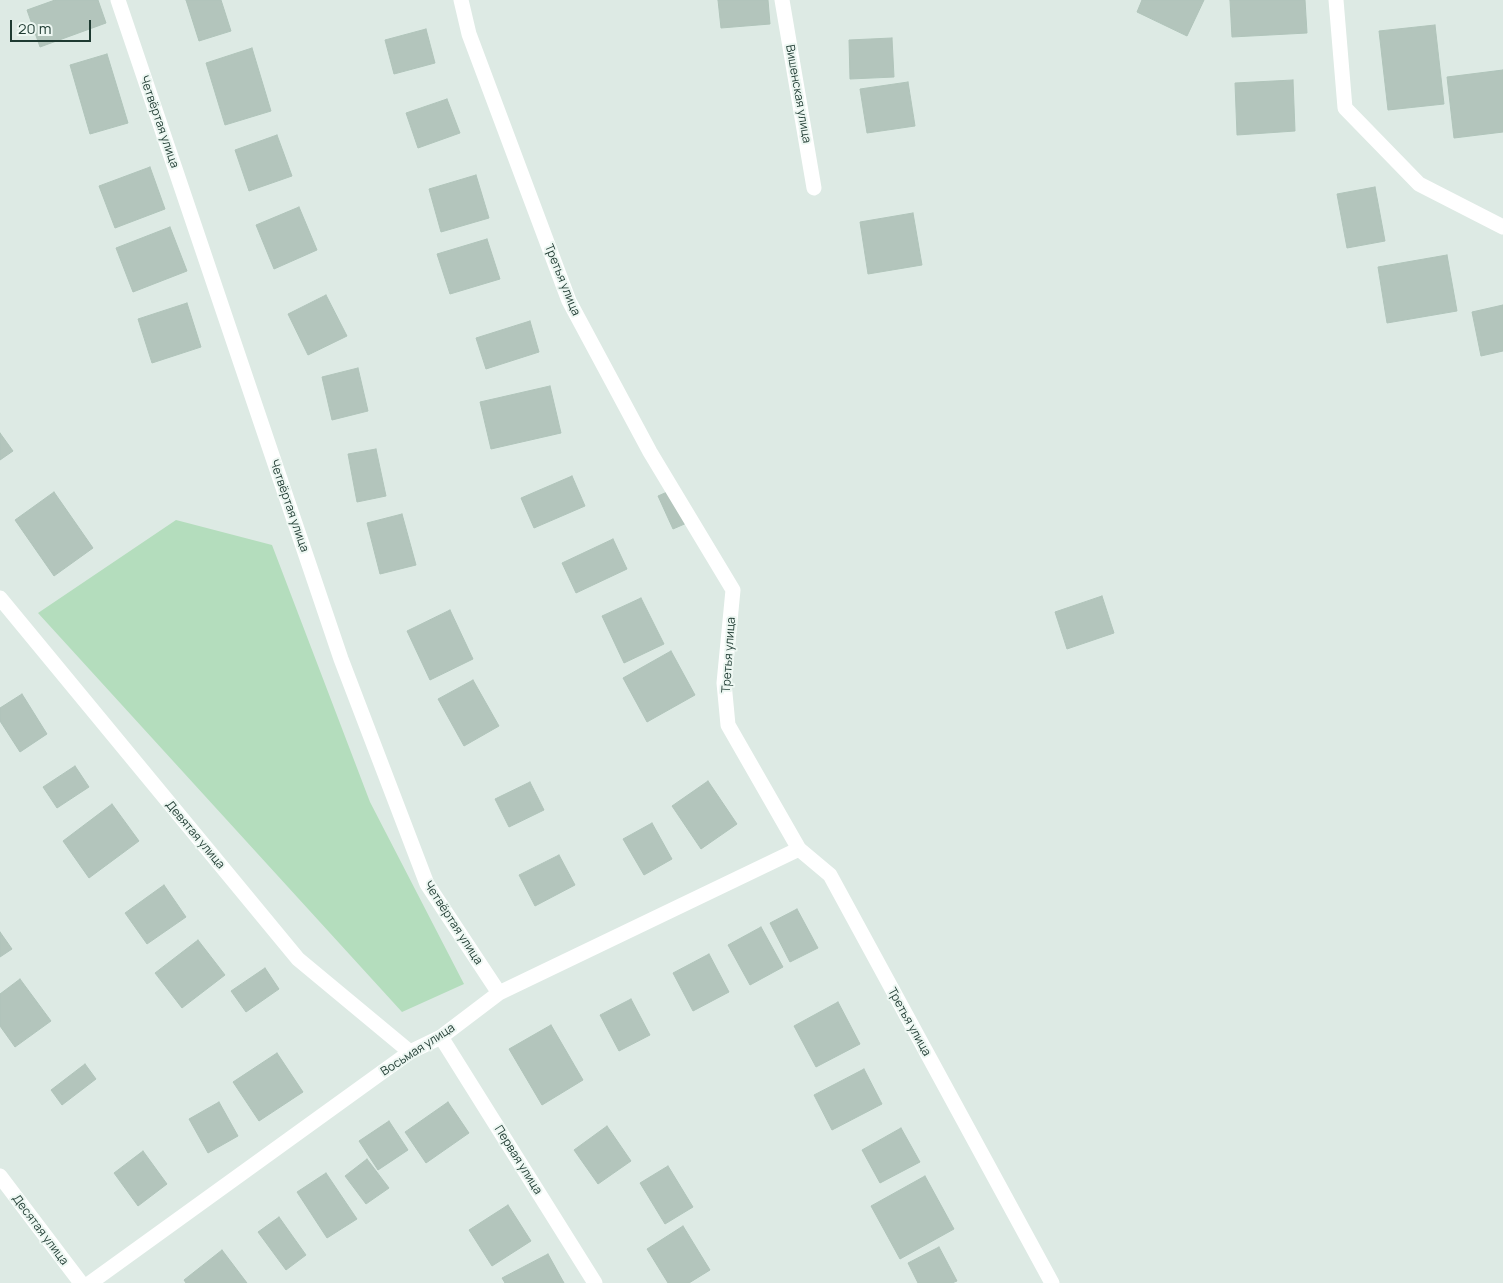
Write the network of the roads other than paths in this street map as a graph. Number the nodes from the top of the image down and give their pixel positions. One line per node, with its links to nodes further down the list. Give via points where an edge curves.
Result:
1 (118, 0): 9 (street, Четвёртая улица, via 341,659 423,875)
2 (462, 0): 8 (street, Третья улица, via 469,34 569,301 650,452 734,590 724,684 728,724)
3 (782, 0): 5 (street, Вишенская улица)
4 (1336, 0): 6 (street, via 1345,108 1419,184)
5 (814, 188)
6 (1503, 227)
7 (0, 598): 11 (street, Девятая улица, via 298,959)
8 (799, 849): 9 (street, Восьмая улица); 16 (street, Третья улица, via 830,875)
9 (499, 994): 10 (street, Восьмая улица)
10 (441, 1038): 11 (street, Восьмая улица); 15 (street, Первая улица)
11 (410, 1052): 14 (street, Восьмая улица)
12 (0, 1176): 13 (street, Десятая улица)
13 (81, 1283)
14 (90, 1283)
15 (595, 1283)
16 (1052, 1283)

